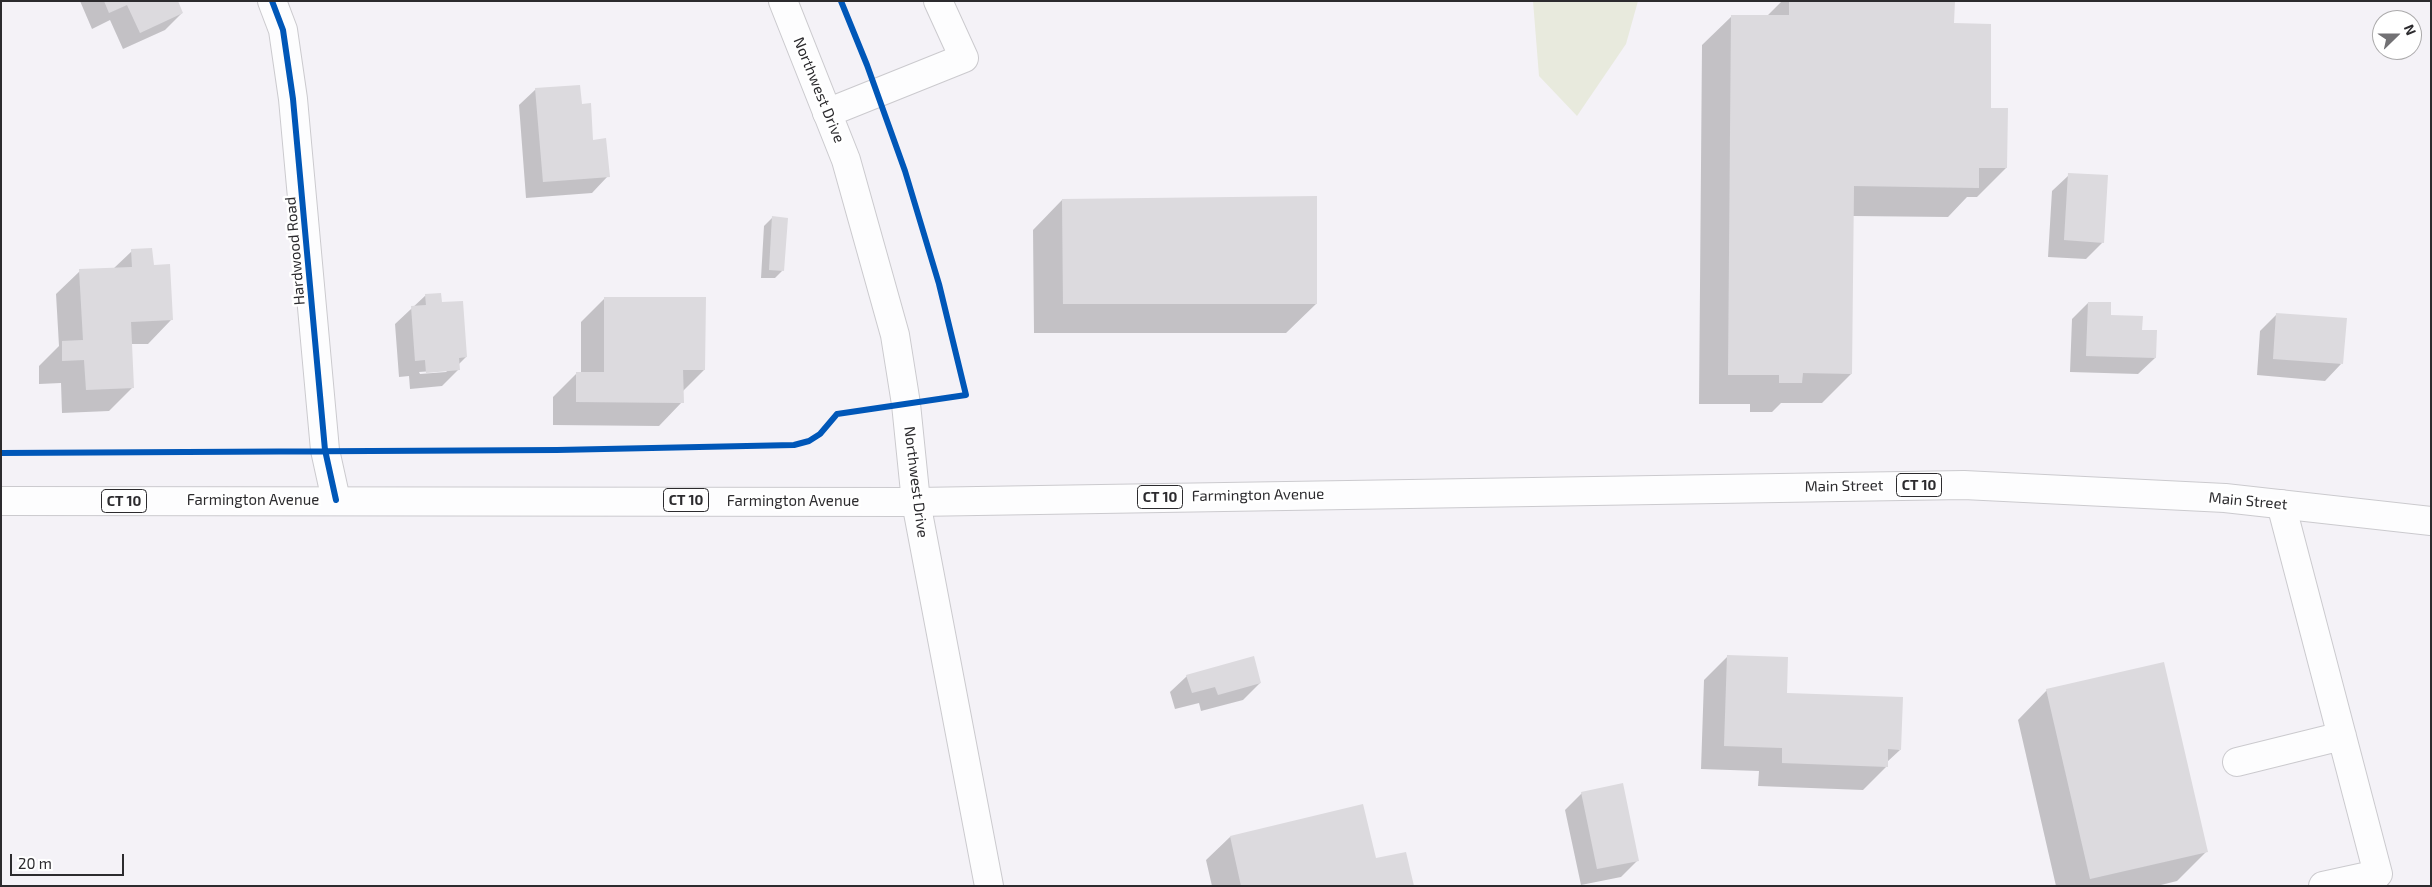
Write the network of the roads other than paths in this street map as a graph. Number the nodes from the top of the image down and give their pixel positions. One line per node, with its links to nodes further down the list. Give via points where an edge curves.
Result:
1 (272, 1): 6 (main road, Hardwood Road, via 283,30 293,99 325,450)
2 (783, 1): 4 (main road, Northwest Drive)
3 (938, 1): 4 (main road, via 964,58)
4 (827, 113): 8 (main road, Northwest Drive, via 846,160 895,335)
5 (1405, 493): 8 (main road, Farmington Avenue / CT 10); 9 (main road, Main Street / CT 10, via 1964,485 2225,498)
6 (336, 500): 7 (main road, Farmington Avenue / CT 10); 8 (main road, Farmington Avenue / CT 10)
7 (1, 501)
8 (916, 502): 13 (main road, Northwest Drive)
9 (2281, 504): 10 (main road, Main Street / CT 10); 11 (main road)
10 (2431, 521)
11 (2342, 736): 12 (main road); 14 (main road, via 2378,874)
12 (2237, 762)
13 (989, 886)
14 (2322, 886)

